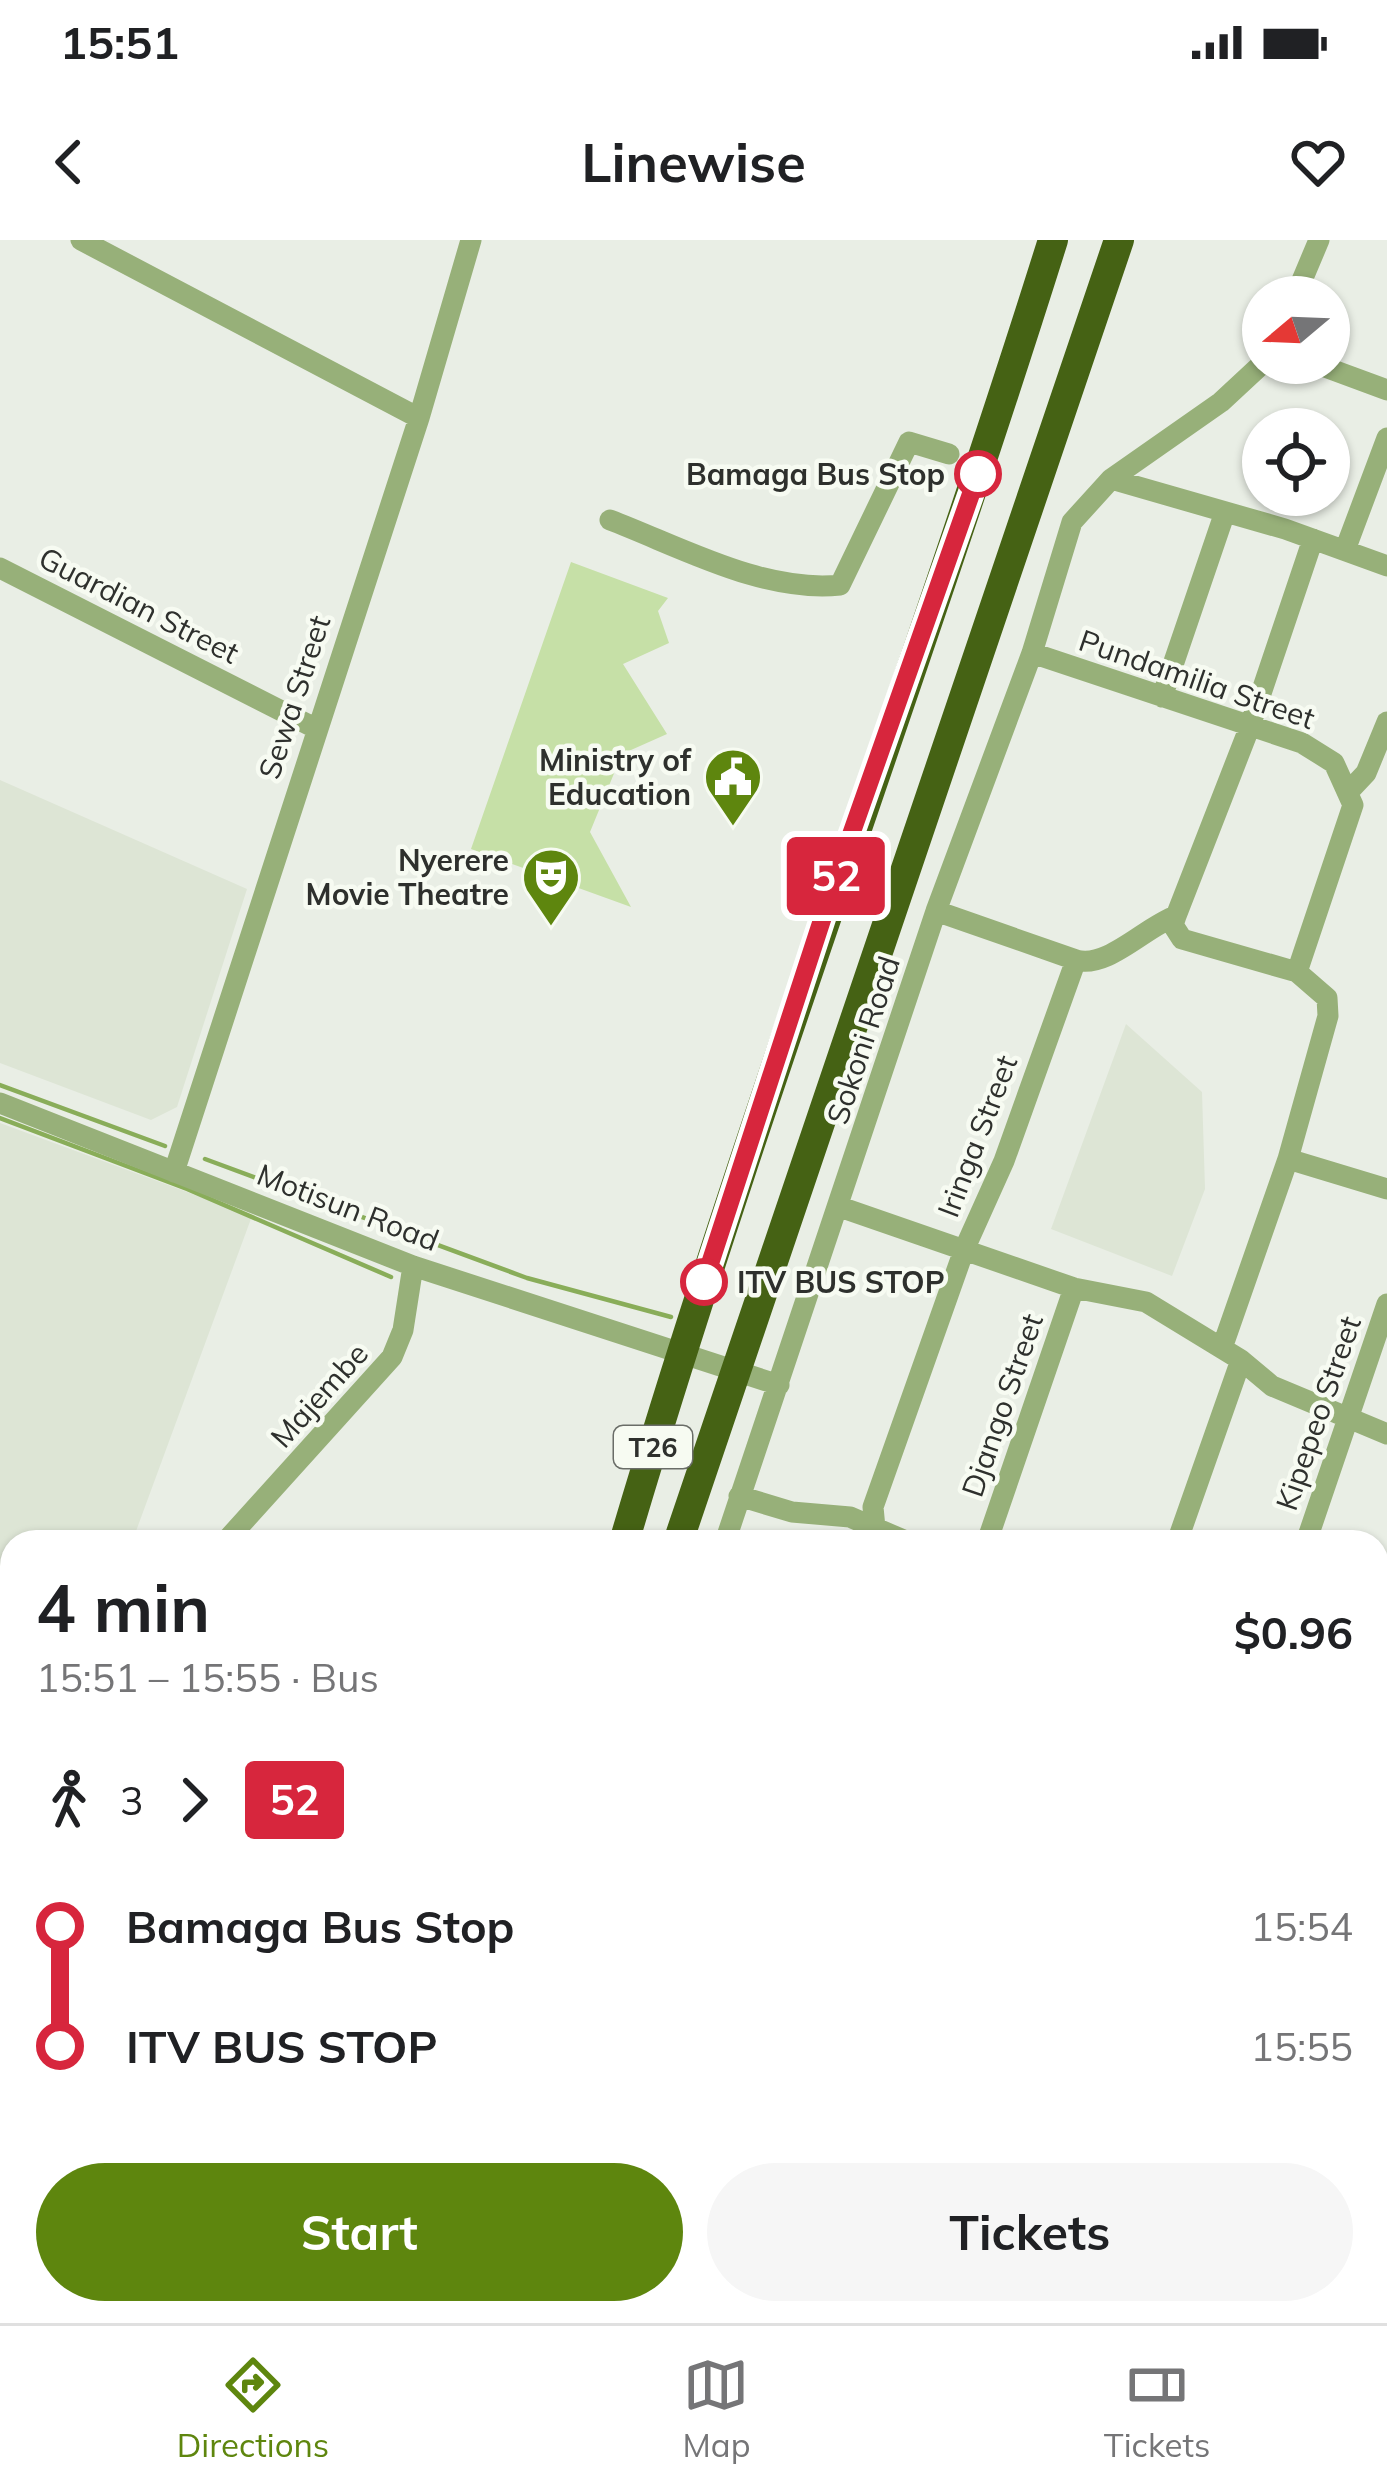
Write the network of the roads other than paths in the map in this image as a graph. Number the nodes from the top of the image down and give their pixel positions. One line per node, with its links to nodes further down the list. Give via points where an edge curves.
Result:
1 (81, 240): 10 (street)
2 (471, 240): 10 (street, Sewa Street)
3 (1053, 240): 39 (highway, T26)
4 (1119, 240): 41 (highway, T26)
5 (1318, 240): 6 (street)
6 (1303, 276)
7 (1350, 376): 9 (street)
8 (1242, 382): 13 (street, Sokoni Road)
9 (1387, 390)
10 (419, 418): 24 (street, Sewa Street)
11 (1387, 438): 17 (street)
12 (949, 454): 15 (street, via 909,442 840,585 808,588 748,572)
13 (1111, 479): 14 (street); 20 (street, Sokoni Road, via 1072,522)
14 (1224, 514): 16 (street); 21 (street)
15 (610, 520)
16 (1313, 538): 17 (street); 23 (street)
17 (1345, 550): 18 (street)
18 (1387, 566)
19 (0, 568): 24 (street, Guardian Street)
20 (1032, 653): 21 (street, Pundamilia Street); 26 (street, Sokoni Road)
21 (1162, 697): 23 (street, Pundamilia Street)
22 (1387, 722): 25 (street)
23 (1250, 726): 25 (street, Pundamilia Street, via 1302,742 1334,763); 27 (street)
24 (315, 728): 32 (street, Sewa Street)
25 (1351, 790): 29 (street, via 1347,836)
26 (936, 911): 28 (street); 34 (street, Sokoni Road)
27 (1176, 916): 28 (street, via 1113,952); 29 (street, via 1182,939)
28 (1076, 960): 35 (street, Iringa Street)
29 (1297, 972): 31 (street, via 1322,989 1328,1016)
30 (0, 1103): 32 (street, Motisun Road)
31 (1288, 1159): 33 (street); 40 (street)
32 (174, 1172): 36 (street, Motisun Road)
33 (1387, 1189)
34 (840, 1207): 35 (street); 42 (street, Sokoni Road)
35 (964, 1250): 37 (street); 51 (street, Iringa Street)
36 (413, 1266): 39 (street, Motisun Road); 46 (street, Majembe, via 392,1357)
37 (1074, 1288): 40 (street, via 1146,1302); 52 (street, Django Street)
38 (1387, 1304): 43 (street, Kipepeo Street)
39 (681, 1351): 41 (street, Motisun Road); 47 (highway, T26)
40 (1232, 1354): 43 (street, via 1272,1386); 53 (street)
41 (735, 1373): 42 (street, Motisun Road); 48 (highway, T26)
42 (779, 1385): 45 (street, Sokoni Road)
43 (1350, 1422): 44 (street); 54 (street, Kipepeo Street)
44 (1387, 1434)
45 (739, 1496): 49 (street, Sokoni Road); 50 (street, via 792,1512 850,1516)
46 (236, 1530)
47 (628, 1530)
48 (681, 1530)
49 (728, 1530)
50 (866, 1530)
51 (872, 1530)
52 (992, 1530)
53 (1181, 1530)
54 (1310, 1530)

